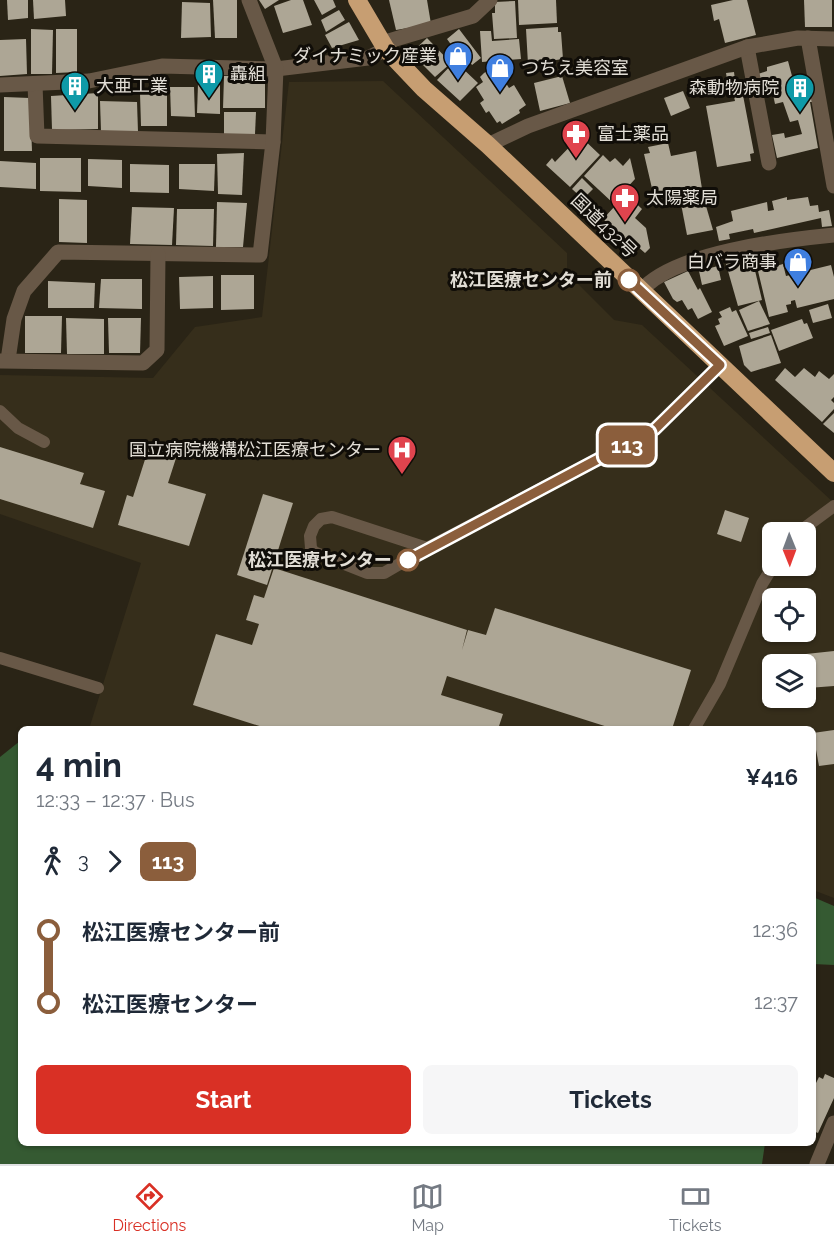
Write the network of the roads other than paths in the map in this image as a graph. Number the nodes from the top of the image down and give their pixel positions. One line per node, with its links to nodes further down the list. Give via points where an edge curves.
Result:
1 (249, 0): 8 (street)
2 (357, 0): 6 (highway, 国道432号)
3 (490, 0): 6 (street, via 473,16)
4 (808, 38): 5 (street); 7 (street); 14 (street)
5 (834, 39)
6 (384, 46): 8 (street, via 368,58); 12 (highway, 国道432号, via 424,89)
7 (747, 47): 12 (street, via 528,126); 13 (street)
8 (276, 69): 9 (street, via 162,66 90,81); 11 (street)
9 (35, 84): 10 (street); 11 (street, via 37,136)
10 (0, 85)
11 (273, 142): 16 (street, via 260,255)
12 (488, 145): 17 (highway, 国道432号)
13 (769, 163)
14 (834, 186)
15 (834, 235): 17 (street, via 769,243 697,260 651,280)
16 (158, 254): 18 (street, via 58,252 24,291); 18 (street, via 157,350 142,363)
17 (641, 291): 19 (highway, 国道432号)
18 (4, 361)
19 (720, 365): 22 (highway, 国道432号); 25 (lane, via 655,429)
20 (0, 411): 21 (lane, via 18,428)
21 (44, 442)
22 (834, 473)
23 (834, 506): 24 (lane)
24 (812, 522)
25 (428, 548): 25 (lane, via 377,574 318,556 311,548 310,536 317,521 332,516)
26 (767, 576): 29 (lane, via 720,684)
27 (0, 658): 28 (lane)
28 (98, 687)
29 (696, 726)
30 (834, 1123): 31 (street)
31 (817, 1164)

